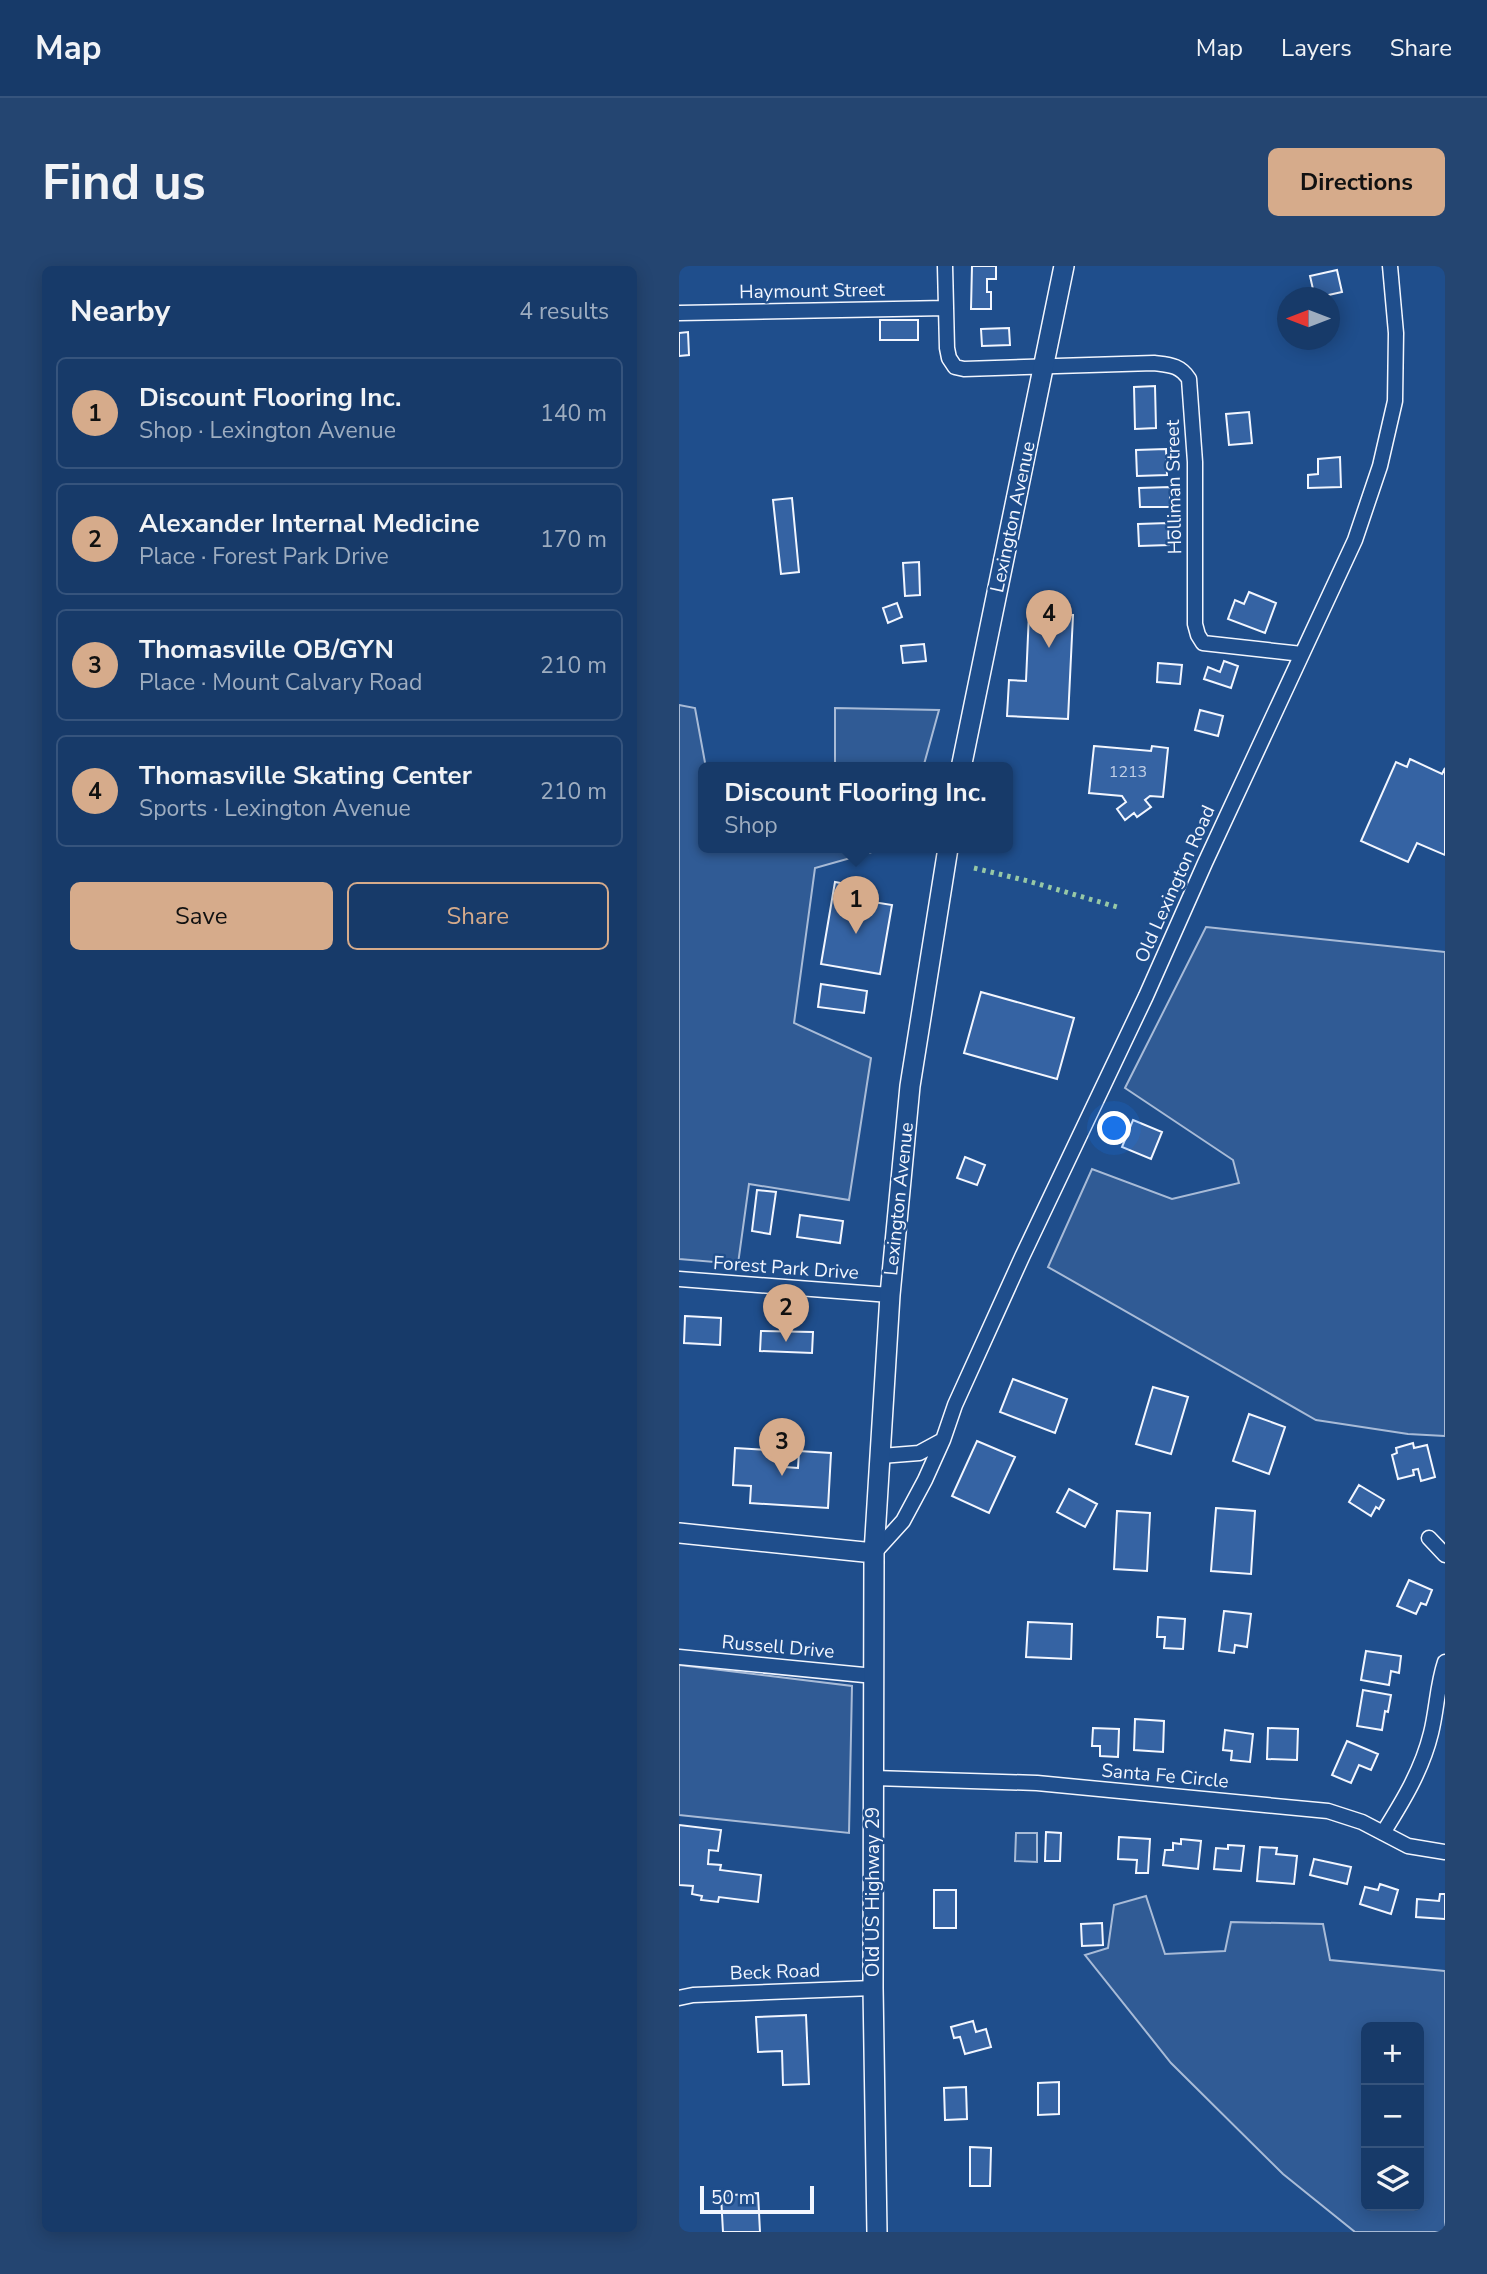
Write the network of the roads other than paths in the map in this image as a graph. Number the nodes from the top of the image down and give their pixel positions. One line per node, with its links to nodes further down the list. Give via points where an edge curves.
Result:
1 (945, 266): 4 (street)
2 (1064, 266): 6 (main road, Lexington Avenue)
3 (1390, 266): 7 (street, Old Lexington Road, via 1396,333 1395,401 1380,466 1355,540)
4 (946, 308): 5 (street, Haymount Street); 6 (street, via 947,348 955,367)
5 (679, 313)
6 (1044, 366): 7 (street, Holliman Street, via 1154,363 1176,365 1184,371 1189,379 1195,463 1198,635 1203,643); 8 (main road, Lexington Avenue)
7 (1302, 654): 12 (street, Old Lexington Road, via 1022,1257)
8 (962, 762)
9 (947, 853): 11 (main road, Lexington Avenue, via 910,1087)
10 (679, 1279): 11 (street, Forest Park Drive)
11 (890, 1295): 13 (main road, Lexington Avenue)
12 (943, 1440): 13 (street, via 919,1453); 16 (street, Old Lexington Road, via 903,1521)
13 (881, 1456): 16 (main road, Lexington Avenue)
14 (679, 1533): 16 (main road)
15 (1429, 1538): 17 (street)
16 (874, 1553): 20 (main road, Old US Highway 29)
17 (1445, 1555)
18 (679, 1657): 20 (street, Russell Drive)
19 (1445, 1662): 22 (street, via 1420,1767)
20 (874, 1676): 21 (main road, Old US Highway 29)
21 (874, 1778): 22 (street, Santa Fe Circle, via 1037,1783 1328,1811); 24 (main road, Old US Highway 29)
22 (1383, 1833): 23 (street, Santa Fe Circle, via 1408,1846)
23 (1445, 1852)
24 (873, 1988): 25 (street, Beck Road); 26 (main road, Old US Highway 29)
25 (679, 1998)
26 (877, 2232)

